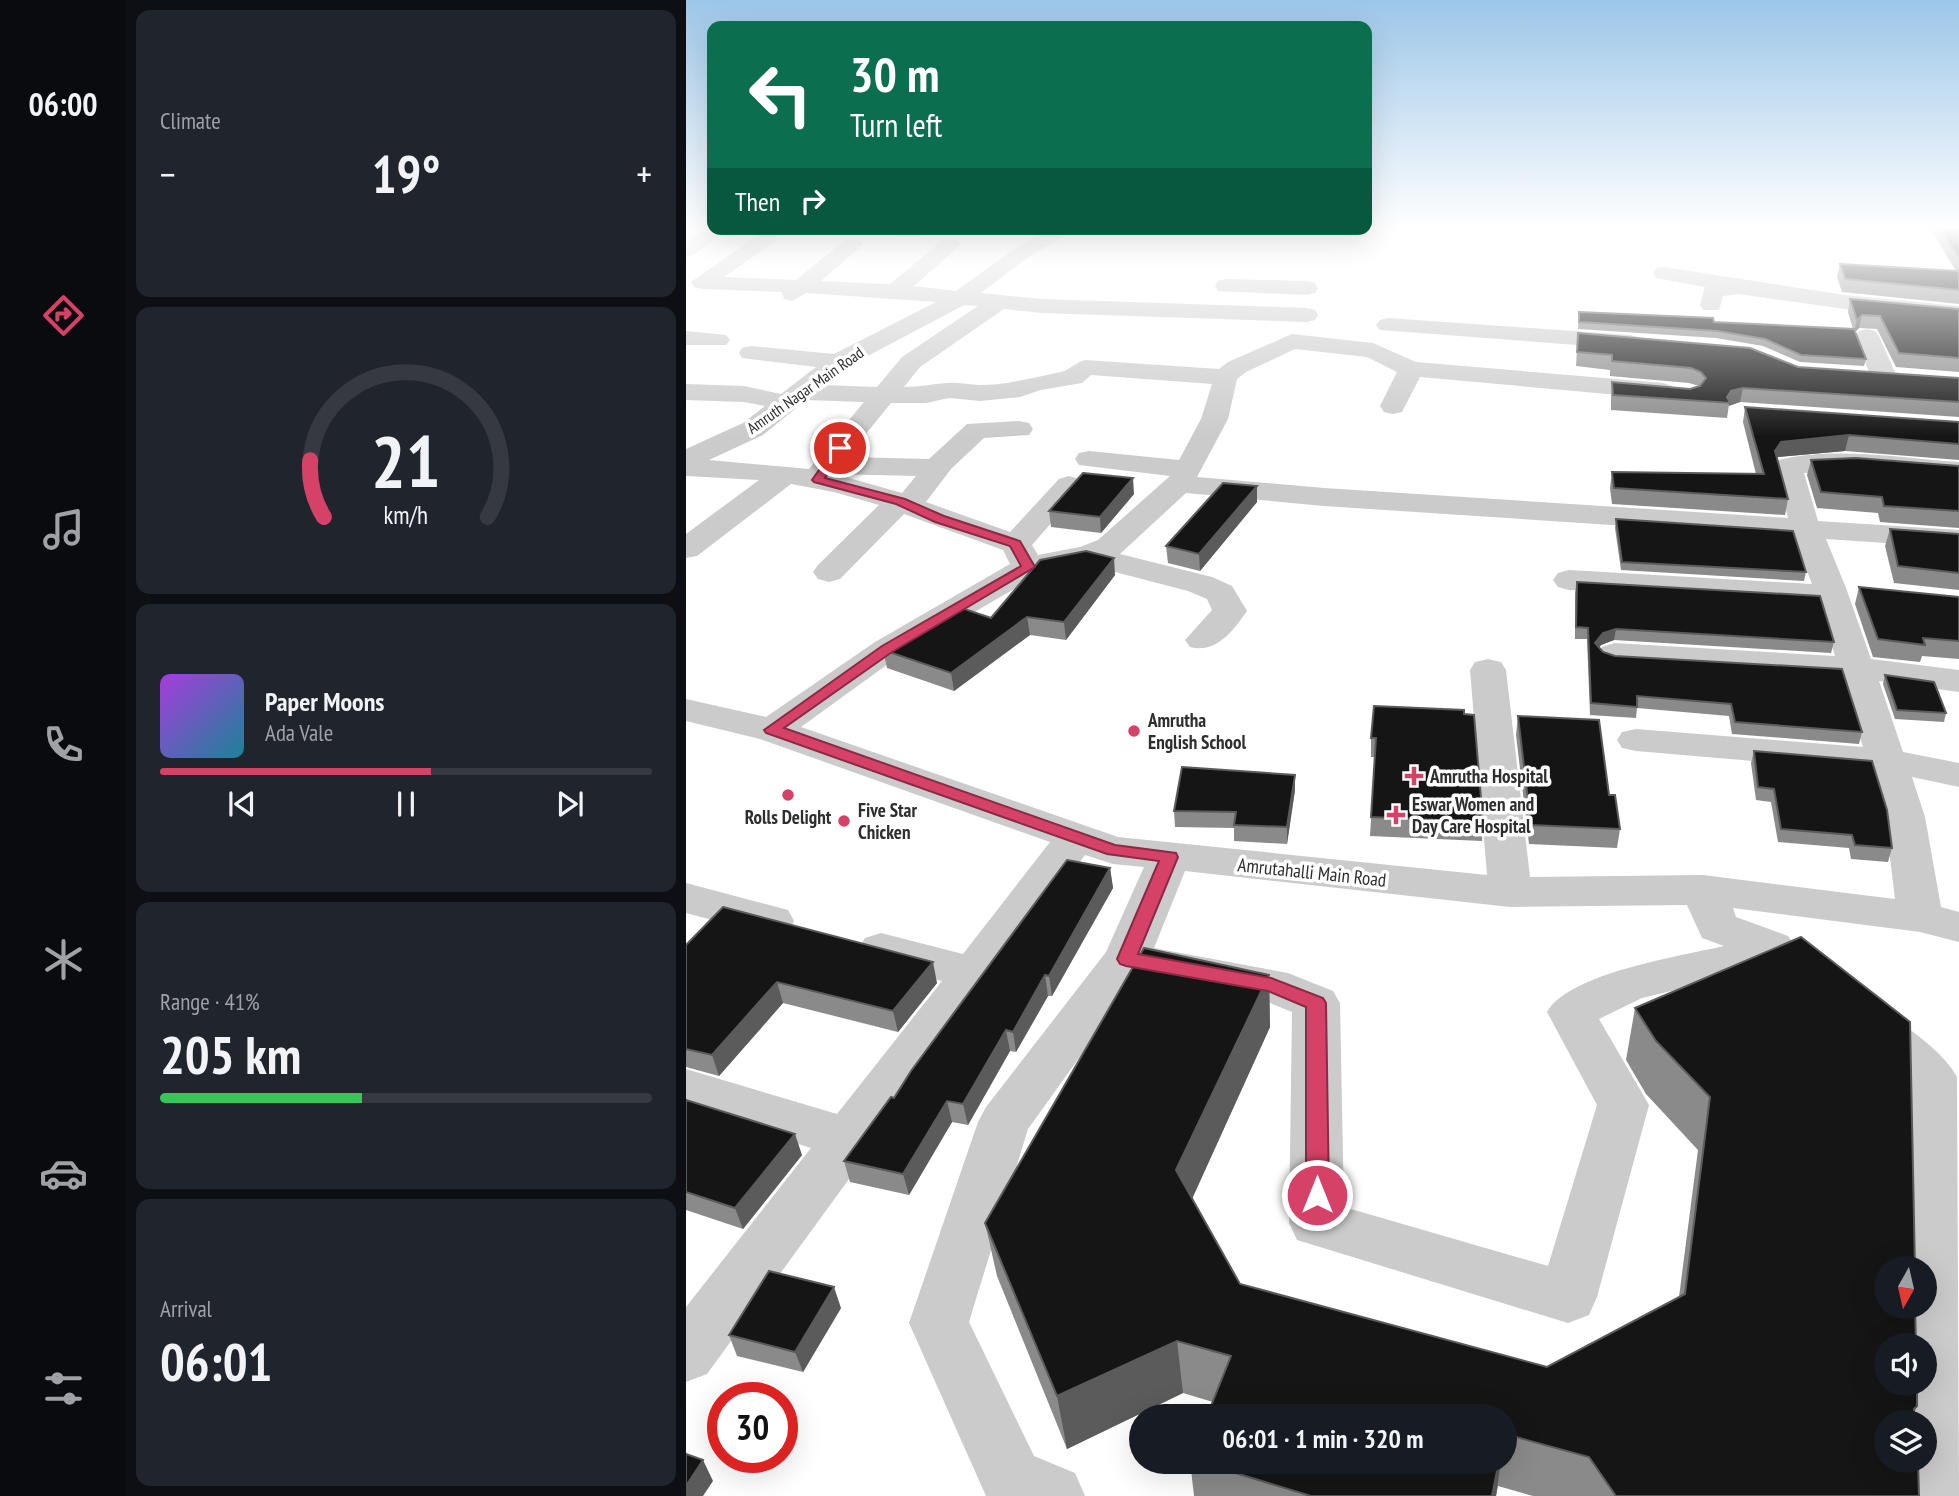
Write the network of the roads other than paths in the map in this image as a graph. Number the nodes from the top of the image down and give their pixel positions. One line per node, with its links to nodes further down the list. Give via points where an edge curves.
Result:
1 (787, 297): 9 (street)
2 (949, 297): 6 (street)
3 (1138, 297): 11 (street, via 1124,301)
4 (1712, 297): 10 (street)
5 (1808, 297): 12 (street)
6 (960, 298): 8 (street); 25 (street, Amruth Nagar Main Road)
7 (1262, 301): 13 (street, via 1286,304)
8 (998, 303): 11 (street); 36 (street, via 911,362)
9 (776, 304)
10 (1711, 305)
11 (1118, 309): 13 (street)
12 (1959, 313)
13 (1298, 315): 14 (street); 22 (street)
14 (1334, 318)
15 (1361, 321): 16 (street)
16 (1388, 325): 23 (street); 24 (street)
17 (1867, 336): 31 (street)
18 (686, 338): 19 (street)
19 (718, 340)
20 (1242, 340): 22 (street)
21 (799, 341): 25 (street)
22 (1287, 343): 24 (street); 30 (street)
23 (1651, 344)
24 (1362, 348): 28 (street)
25 (860, 349): 27 (street, Amruth Nagar Main Road)
26 (751, 353): 27 (street)
27 (838, 362): 37 (street, Amruth Nagar Main Road)
28 (1411, 369): 34 (street); 38 (street)
29 (1858, 376): 31 (street)
30 (1225, 377): 36 (street, via 1085,367 1073,378 1020,389); 48 (street, via 1224,396)
31 (1884, 377): 32 (street)
32 (1909, 379)
33 (686, 392): 35 (street)
34 (1688, 393)
35 (744, 394): 37 (street); 39 (street)
36 (883, 395): 37 (street); 46 (street)
37 (792, 398): 42 (street, Amruth Nagar Main Road, via 753,429)
38 (1393, 406)
39 (702, 425)
40 (1019, 429): 44 (street, via 977,429)
41 (1090, 459): 48 (street)
42 (686, 460)
43 (686, 467): 47 (street)
44 (937, 468): 46 (street); 50 (street)
45 (1959, 471): 51 (street, via 1846,464 1788,466)
46 (822, 472): 47 (street); 50 (street)
47 (786, 474): 53 (street)
48 (1183, 477): 51 (street, via 1324,497); 54 (street, via 1109,547)
49 (1069, 485): 55 (street)
50 (904, 503): 55 (street); 56 (street)
51 (1805, 527): 52 (street); 58 (street)
52 (1959, 538)
53 (686, 549)
54 (1088, 555): 55 (street); 60 (street, via 1220,593 1230,611)
55 (1022, 556): 66 (street)
56 (829, 572)
57 (1569, 580): 58 (street)
58 (1831, 592): 59 (street); 62 (street)
59 (1869, 593)
60 (1202, 640)
61 (1614, 654): 62 (street)
62 (1857, 668): 64 (street); 68 (street)
63 (1488, 670): 73 (street)
64 (1959, 681)
65 (686, 710): 66 (street, Amrutahalli Main Road)
66 (772, 730): 70 (street, Amrutahalli Main Road)
67 (1636, 740): 68 (street)
68 (1888, 761): 69 (street); 76 (street)
69 (1959, 775)
70 (1076, 838): 71 (street, Amrutahalli Main Road, via 1113,850); 79 (street)
71 (1170, 857): 73 (street, Amrutahalli Main Road); 78 (street)
72 (1703, 890): 73 (street, Amrutahalli Main Road); 74 (street, Amrutahalli Main Road); 77 (street, via 1718,927)
73 (1510, 892)
74 (1760, 897): 76 (street, Amrutahalli Main Road); 77 (street, via 1777,929)
75 (686, 898): 79 (street)
76 (1940, 922)
77 (1774, 949): 78 (street, via 1630,984 1570,1012 1623,1105 1568,1297 1317,1223 1316,1003 1271,985); 84 (street, via 1932,1077)
78 (1126, 959): 83 (street, via 1004,1122 939,1323 1011,1479)
79 (974, 973): 81 (street)
80 (686, 1089): 81 (street)
81 (849, 1139): 82 (street)
82 (687, 1351)
83 (1052, 1496)
84 (1926, 1496)

